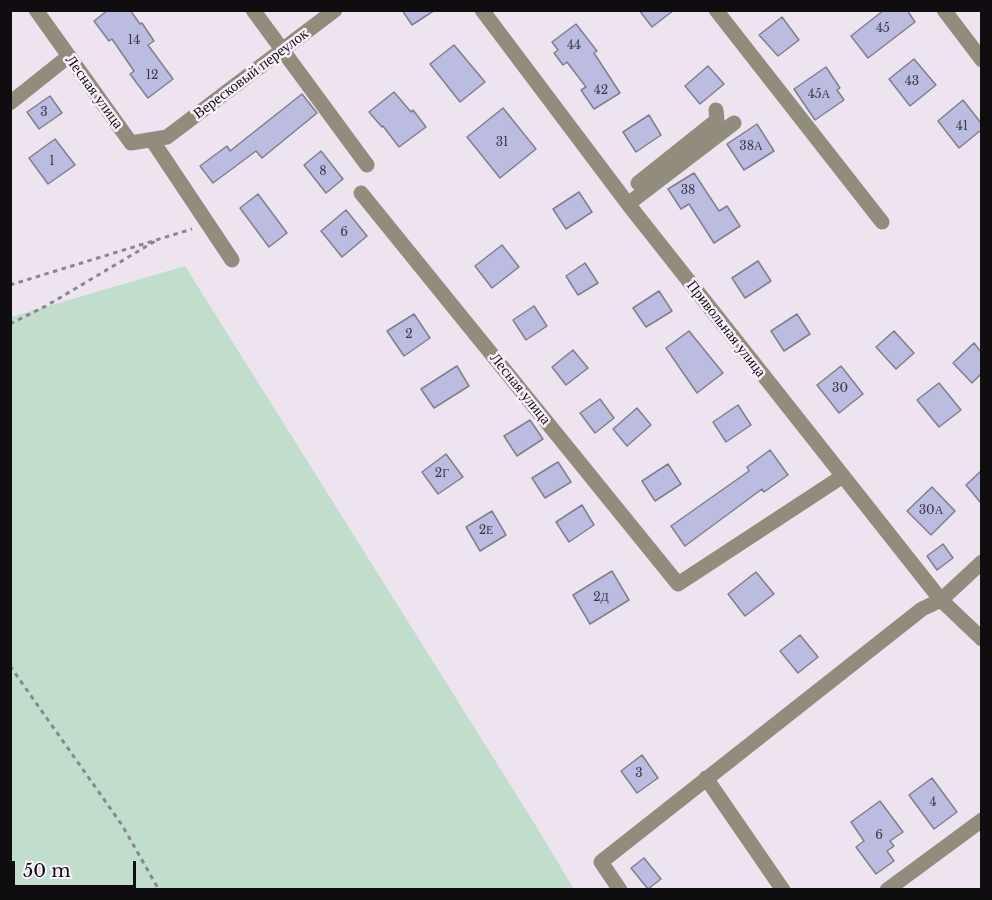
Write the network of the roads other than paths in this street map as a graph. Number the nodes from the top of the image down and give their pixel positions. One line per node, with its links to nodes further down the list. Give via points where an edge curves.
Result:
1 (36, 10): 8 (street, Лесная улица)
2 (253, 10): 7 (street)
3 (335, 10): 7 (street, Вересковый переулок)
4 (482, 10): 16 (street, Привольная улица)
5 (716, 10): 17 (street)
6 (944, 10): 9 (street)
7 (284, 51): 13 (street, Вересковый переулок); 14 (street)
8 (69, 56): 10 (street); 13 (street, Лесная улица, via 131,143)
9 (981, 60)
10 (10, 103)
11 (716, 110): 16 (street, via 717,120)
12 (734, 123): 16 (street)
13 (160, 138): 18 (street)
14 (368, 165)
15 (361, 194): 19 (street, Лесная улица, via 678,584)
16 (625, 200): 19 (street, Привольная улица)
17 (882, 222)
18 (232, 260)
19 (843, 476): 21 (street, Привольная улица)
20 (981, 562): 21 (street)
21 (941, 600): 22 (street, Привольная улица); 23 (street, via 922,609)
22 (981, 639)
23 (706, 778): 25 (street, via 601,862); 26 (street)
24 (981, 820): 27 (street)
25 (620, 890)
26 (783, 890)
27 (887, 890)

